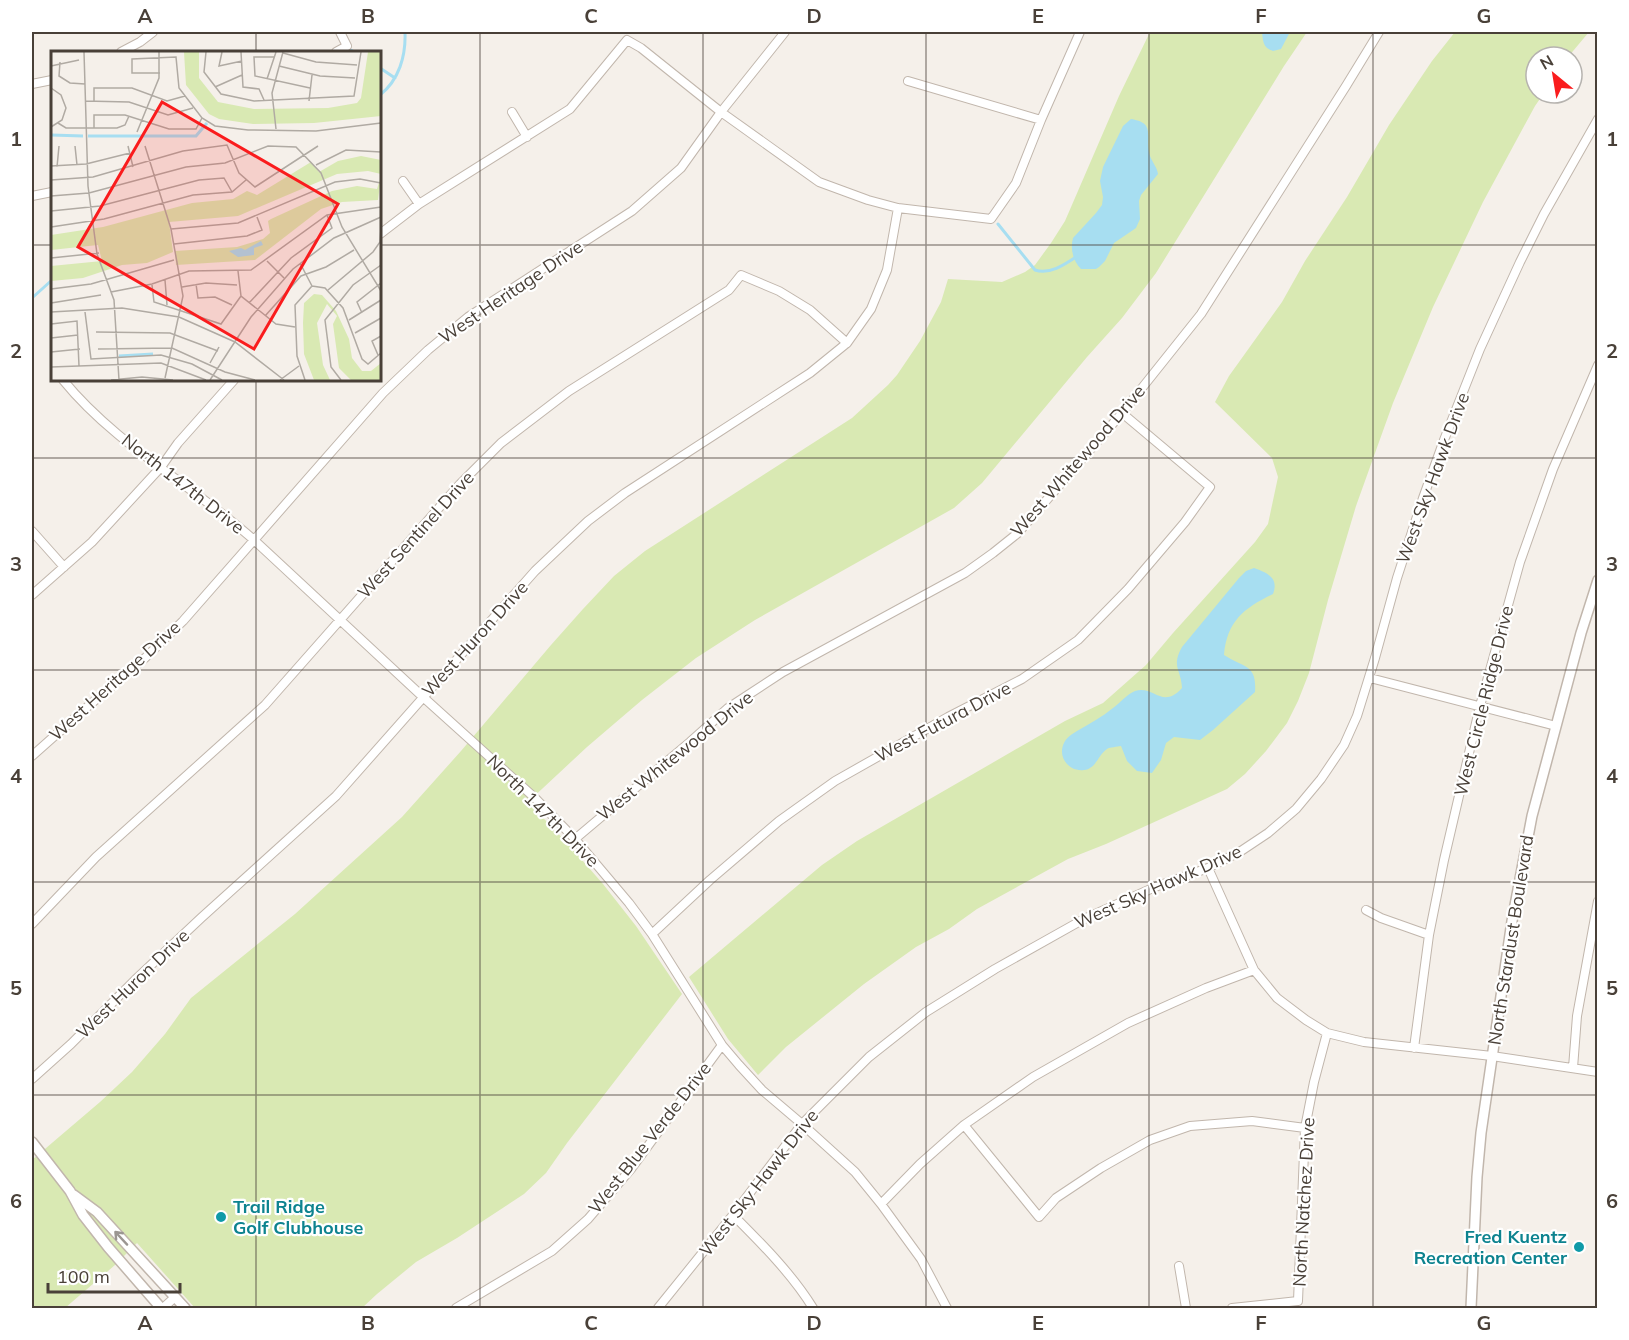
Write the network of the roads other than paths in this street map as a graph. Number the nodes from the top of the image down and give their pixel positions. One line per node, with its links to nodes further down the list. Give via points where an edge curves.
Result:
1 (153, 32): 6 (street)
2 (340, 32): 7 (street, via 347,46)
3 (785, 32): 12 (street, West Heritage Drive)
4 (1080, 32): 13 (street)
5 (1379, 32): 26 (street, West Whitewood Drive, via 1201,314)
6 (123, 51)
7 (338, 51)
8 (51, 80): 10 (street)
9 (908, 81): 13 (street)
10 (32, 84)
11 (512, 112): 15 (street)
12 (722, 112): 15 (street, via 627,40 570,109); 20 (street, via 819,182); 29 (street, West Heritage Drive, via 681,168 632,211 468,317 428,350 383,393)
13 (1041, 120): 20 (street, via 1016,183 992,219)
14 (1597, 121): 34 (street, West Sky Hawk Drive, via 1544,214 1480,350 1423,498)
15 (527, 137): 19 (street)
16 (403, 181): 19 (street)
17 (51, 192): 18 (street)
18 (32, 196)
19 (419, 204): 21 (street)
20 (898, 208): 22 (street, West Huron Drive, via 886,270 871,309)
21 (381, 233)
22 (847, 344): 33 (street, West Sentinel Drive, via 810,310 741,275 729,290 569,391 501,443); 35 (street, West Huron Drive, via 810,373 588,520 535,571)
23 (1598, 365): 36 (street, West Circle Ridge Drive, via 1553,469 1520,562)
24 (64, 381): 27 (street, North 147th Drive, via 107,425)
25 (233, 381): 27 (street)
26 (1122, 413): 39 (street, West Whitewood Drive, via 1018,533 993,553 964,573 783,672 728,708); 44 (street, West Futura Drive, via 1210,487 1128,589 1078,640 1022,679 835,781 779,821)
27 (160, 466): 29 (street, North 147th Drive); 30 (street, via 92,542)
28 (32, 531): 30 (street)
29 (254, 540): 33 (street, North 147th Drive); 38 (street, West Heritage Drive, via 145,658)
30 (64, 567): 32 (street)
31 (1598, 580): 37 (street, North Stardust Boulevard)
32 (32, 595)
33 (341, 620): 35 (street, North 147th Drive); 43 (street, West Sentinel Drive, via 265,705 96,857)
34 (1370, 678): 36 (street); 40 (street, West Sky Hawk Drive, via 1344,745 1321,779 1268,833)
35 (423, 697): 39 (street, North 147th Drive); 53 (street, West Huron Drive, via 336,796)
36 (1480, 706): 37 (street); 45 (street, West Circle Ridge Drive)
37 (1556, 726): 50 (street, North Stardust Boulevard, via 1527,839)
38 (32, 756)
39 (575, 839): 44 (street, North 147th Drive)
40 (1208, 868): 46 (street); 54 (street, West Sky Hawk Drive, via 1084,919 926,1012 869,1057)
41 (1598, 901): 51 (street, via 1577,1016)
42 (1366, 910): 45 (street)
43 (32, 924)
44 (652, 934): 48 (street, North 147th Drive)
45 (1429, 935): 49 (street, West Circle Ridge Drive)
46 (1254, 970): 47 (street, via 1278,998); 55 (street, via 1128,1023 1033,1077)
47 (1327, 1033): 49 (street); 56 (street, North Natchez Drive)
48 (722, 1045): 54 (street, North 147th Drive, via 762,1090); 66 (street, West Blue Verde Drive, via 631,1169 588,1219 552,1251)
49 (1414, 1048): 50 (street)
50 (1492, 1056): 51 (street); 71 (street, North Stardust Boulevard, via 1477,1177)
51 (1573, 1068): 52 (street)
52 (1598, 1072)
53 (32, 1079)
54 (802, 1124): 59 (street, North 147th Drive, via 855,1172); 60 (street, West Sky Hawk Drive)
55 (964, 1125): 56 (street, via 1039,1217 1056,1198 1101,1168 1150,1140 1190,1126 1252,1121); 59 (street)
56 (1305, 1128): 70 (street, North Natchez Drive, via 1298,1301)
57 (32, 1142): 58 (street)
58 (70, 1191): 62 (street, one-way to 58, via 97,1212); 64 (street, via 95,1231)
59 (881, 1204): 68 (street, North 147th Drive, via 921,1259)
60 (733, 1215): 63 (street, West Sky Hawk Drive); 67 (street, via 767,1249)
61 (1179, 1266): 69 (street)
62 (174, 1298): 64 (street); 65 (street)
63 (662, 1307)
64 (162, 1308)
65 (184, 1308)
66 (456, 1308)
67 (813, 1308)
68 (947, 1308)
69 (1186, 1308)
70 (1232, 1308)
71 (1471, 1308)

